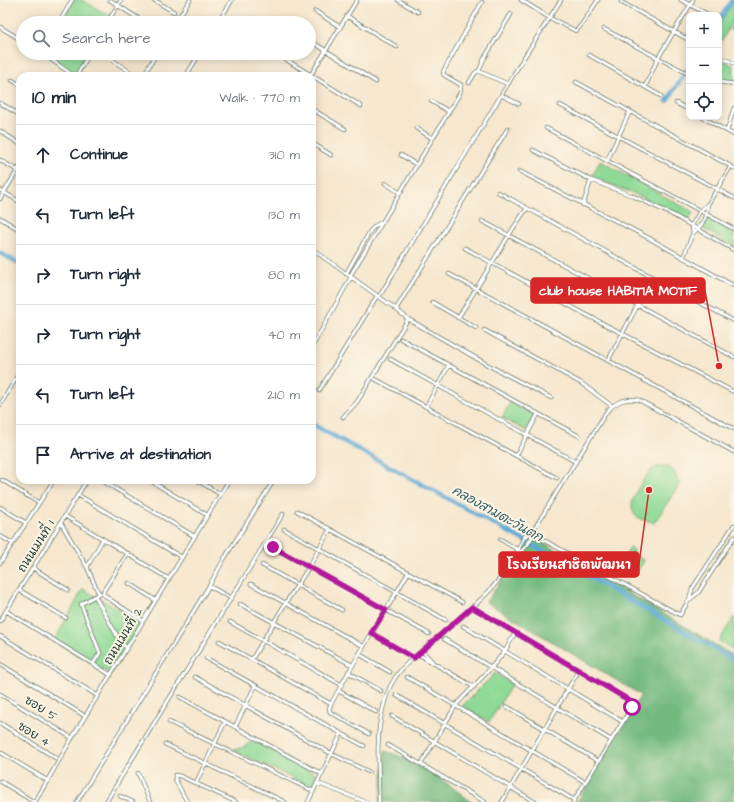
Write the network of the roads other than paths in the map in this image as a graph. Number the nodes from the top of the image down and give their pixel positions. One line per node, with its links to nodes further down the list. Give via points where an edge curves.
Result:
1 (72, 0): 24 (street)
2 (110, 0): 17 (street)
3 (121, 0): 17 (street)
4 (154, 0): 20 (street)
5 (190, 0): 27 (street)
6 (232, 0): 28 (street)
7 (357, 0): 29 (street)
8 (398, 0): 21 (street)
9 (521, 0): 14 (street)
10 (561, 0): 30 (street)
11 (598, 0): 30 (street, via 576,31)
12 (681, 0): 18 (street)
13 (693, 0): 18 (street)
14 (527, 1): 30 (street)
15 (482, 2): 81 (street, via 443,72 461,85 460,93)
16 (621, 2): 34 (street)
17 (117, 5): 25 (street); 26 (street)
18 (690, 5): 22 (street); 34 (street)
19 (315, 11): 32 (street)
20 (174, 12)
21 (418, 12)
22 (703, 12)
23 (511, 14): 50 (street)
24 (63, 16)
25 (111, 16)
26 (134, 16)
27 (180, 16)
28 (222, 16)
29 (347, 16): 32 (street); 38 (street)
30 (550, 18): 66 (street)
31 (0, 27): 35 (street)
32 (340, 27): 39 (street)
33 (604, 29): 41 (street)
34 (673, 32): 36 (street); 41 (street)
35 (16, 37)
36 (686, 38)
37 (316, 44): 39 (street)
38 (397, 47)
39 (326, 50): 57 (street); 62 (street)
40 (589, 55): 68 (street)
41 (658, 58): 58 (street); 68 (street)
42 (724, 59): 49 (street)
43 (52, 60): 51 (street)
44 (85, 60): 52 (street)
45 (112, 60): 53 (street)
46 (153, 60): 54 (street)
47 (196, 60): 55 (street)
48 (287, 60): 56 (street)
49 (734, 63)
50 (479, 71): 65 (street); 66 (street)
51 (69, 72)
52 (78, 72)
53 (130, 72)
54 (145, 72)
55 (188, 72)
56 (305, 72)
57 (313, 72)
58 (686, 73)
59 (316, 79): 76 (street)
60 (12, 80): 61 (street)
61 (16, 82)
62 (376, 82)
63 (576, 82): 79 (street)
64 (722, 82): 67 (street)
65 (469, 83)
66 (508, 84): 69 (street)
67 (734, 84)
68 (645, 87): 70 (street)
69 (501, 95): 74 (street); 139 (street)
70 (661, 96)
71 (431, 101): 81 (street)
72 (0, 103): 82 (street)
73 (676, 103): 77 (street)
74 (519, 104)
75 (560, 105): 91 (street)
76 (361, 106)
77 (686, 108)
78 (734, 108): 89 (street)
79 (630, 111): 91 (street); 101 (street)
80 (316, 112): 87 (street)
81 (448, 112): 92 (street)
82 (16, 113)
83 (707, 120): 89 (street)
84 (416, 128): 92 (street)
85 (508, 128): 142 (street)
86 (546, 128): 99 (street)
87 (345, 130)
88 (0, 131): 93 (street)
89 (727, 131): 90 (street)
90 (734, 135)
91 (618, 137): 99 (street); 107 (street)
92 (432, 138): 100 (street)
93 (16, 141)
94 (316, 146): 96 (street)
95 (533, 150): 105 (street)
96 (331, 155)
97 (401, 155): 100 (street)
98 (0, 160): 102 (street)
99 (607, 161): 118 (street)
100 (417, 165): 111 (street)
101 (732, 167): 107 (street)
102 (16, 171)
103 (519, 171): 115 (street)
104 (16, 175): 109 (street)
105 (591, 180): 115 (street); 123 (street, via 638,198)
106 (385, 183): 111 (street)
107 (717, 189): 112 (street); 116 (street)
108 (0, 190): 109 (street)
109 (4, 192): 113 (street); 114 (street)
110 (498, 192): 117 (street)
111 (400, 193): 122 (street)
112 (734, 198)
113 (0, 199)
114 (16, 200)
115 (583, 204): 132 (street)
116 (708, 204): 118 (street); 119 (street)
117 (527, 208): 128 (street); 136 (street)
118 (700, 211): 119 (street); 123 (street)
119 (707, 215): 125 (street); 126 (street)
120 (0, 218): 124 (street)
121 (482, 221): 128 (street)
122 (383, 222): 135 (street); 135 (street, via 370,231)
123 (692, 225): 125 (street); 127 (street)
124 (16, 228)
125 (699, 229): 127 (street); 130 (street)
126 (734, 229)
127 (693, 233): 132 (street)
128 (509, 235): 133 (street); 141 (street)
129 (465, 248): 133 (street)
130 (734, 250)
131 (316, 252): 135 (street)
132 (683, 258): 137 (street)
133 (493, 263): 138 (street); 148 (street)
134 (449, 274): 138 (street)
135 (349, 276): 139 (street); 149 (street)
136 (652, 277): 141 (street); 145 (street)
137 (734, 286)
138 (476, 290): 143 (street); 153 (street)
139 (378, 296): 142 (street); 158 (street)
140 (432, 302): 143 (street)
141 (639, 305): 148 (street); 151 (street)
142 (396, 308): 144 (street)
143 (458, 318): 146 (street)
144 (408, 319): 160 (street); 165 (street, via 357,402)
145 (734, 320)
146 (476, 328)
147 (484, 330): 162 (street, via 581,383)
148 (622, 333): 153 (street); 159 (street)
149 (316, 339)
150 (401, 339): 154 (street)
151 (734, 357)
152 (390, 359): 157 (street)
153 (608, 361): 166 (street)
154 (449, 365): 157 (street); 164 (street)
155 (16, 379): 161 (street)
156 (375, 380): 163 (street)
157 (438, 386): 163 (street); 167 (street)
158 (319, 391)
159 (734, 392)
160 (551, 398)
161 (0, 405)
162 (612, 406): 169 (street, via 624,399 639,400); 171 (street, via 606,411)
163 (426, 407): 170 (street)
164 (538, 414): 167 (street); 168 (street)
165 (343, 417)
166 (734, 429)
167 (527, 435): 170 (street); 171 (street)
168 (579, 436)
169 (734, 452)
170 (516, 456): 172 (street)
171 (576, 462): 194 (street)
172 (557, 478)
173 (2, 480): 183 (street)
174 (51, 484): 183 (street)
175 (85, 484): 182 (street, ถนนเมนที่ 1)
176 (108, 484): 196 (street)
177 (156, 484): 187 (street)
178 (204, 484): 181 (street)
179 (226, 484): 181 (street, ถนนเมนที่ 2)
180 (271, 484): 219 (street)
181 (220, 494): 187 (street, ถนนเมนที่ 2)
182 (78, 495): 188 (street, ถนนเมนที่ 1); 208 (street)
183 (39, 503): 189 (street)
184 (0, 507): 189 (street)
185 (297, 511): 193 (street)
186 (283, 514): 225 (street)
187 (207, 515): 196 (street, ถนนเมนที่ 2)
188 (65, 516): 190 (street, ถนนเมนที่ 1); 199 (street)
189 (26, 523): 201 (street)
190 (61, 523): 211 (street); 213 (street, ถนนเมนที่ 1)
191 (734, 525): 227 (street, via 692,589)
192 (284, 528): 203 (street)
193 (330, 529): 203 (street); 214 (street)
194 (534, 529): 204 (street, via 527,534); 205 (street, via 533,536)
195 (0, 536): 201 (street)
196 (194, 536): 208 (street, ถนนเมนที่ 2)
197 (538, 537): 227 (street, via 680,615)
198 (734, 537): 227 (street, via 698,593)
199 (103, 539): 206 (street); 211 (street)
200 (500, 539): 204 (street)
201 (12, 543): 209 (street)
202 (273, 547): 212 (street)
203 (320, 548): 212 (street); 222 (street)
204 (517, 549): 205 (street); 207 (street)
205 (522, 551): 207 (street)
206 (128, 553): 215 (street); 223 (street)
207 (516, 555): 231 (street, via 500,578)
208 (181, 557): 215 (street, ถนนเมนที่ 2)
209 (0, 563)
210 (262, 565): 218 (street)
211 (87, 567): 223 (street, via 98,592)
212 (310, 567): 218 (street); 233 (street)
213 (33, 568): 220 (street, ถนนเมนที่ 1); 221 (street)
214 (408, 573): 222 (street); 228 (street)
215 (169, 579): 226 (street, ถนนเมนที่ 2)
216 (130, 584): 226 (street)
217 (251, 584): 230 (street)
218 (297, 585): 230 (street); 232 (street)
219 (209, 586): 225 (street); 324 (street)
220 (19, 590): 234 (street, ถนนเมนที่ 1); 235 (street)
221 (68, 590)
222 (397, 591): 233 (street); 237 (street)
223 (102, 593): 224 (street); 236 (street)
224 (95, 596): 250 (street, via 121,643); 260 (street, via 81,604 100,653)
225 (231, 598): 325 (street)
226 (155, 600): 236 (street, ถนนเมนที่ 2)
227 (689, 600)
228 (462, 602)
229 (240, 604): 240 (street)
230 (285, 604): 240 (street); 249 (street)
231 (472, 607): 243 (street); 251 (street)
232 (342, 610)
233 (386, 610): 242 (street); 244 (street)
234 (6, 611): 238 (street, ถนนเมนที่ 1); 260 (street)
235 (66, 618)
236 (143, 620): 250 (street, ถนนเมนที่ 2)
237 (446, 620)
238 (0, 621)
239 (230, 622): 248 (street)
240 (274, 622): 248 (street); 261 (street)
241 (463, 626): 252 (street)
242 (371, 633): 249 (street); 256 (street)
243 (515, 633): 252 (street); 263 (street)
244 (429, 634)
245 (0, 636): 277 (street)
246 (444, 639): 262 (street)
247 (219, 641): 257 (street)
248 (264, 641): 257 (street); 269 (street)
249 (363, 646): 253 (street)
250 (127, 648): 266 (street, ถนนเมนที่ 2)
251 (422, 651): 254 (street); 258 (street)
252 (505, 651): 262 (street); 272 (street)
253 (359, 654): 261 (street); 265 (street)
254 (418, 654): 256 (street); 258 (street)
255 (206, 658): 270 (street)
256 (414, 658): 333 (street, via 392,682 382,709 379,736)
257 (252, 660): 279 (street)
258 (433, 663): 271 (street)
259 (0, 664): 285 (street)
260 (93, 664): 266 (street)
261 (352, 665): 264 (street)
262 (491, 668): 271 (street); 283 (street)
263 (579, 670): 272 (street); 289 (street, via 631,701 632,707)
264 (348, 672): 269 (street); 274 (street)
265 (390, 672)
266 (111, 675): 277 (street, ถนนเมนที่ 2)
267 (195, 677): 280 (street)
268 (407, 677): 281 (street)
269 (342, 685): 273 (street)
270 (255, 686): 280 (street); 294 (street)
271 (474, 687): 281 (street)
272 (569, 689): 283 (street); 289 (street)
273 (339, 691): 279 (street); 284 (street)
274 (380, 691)
275 (0, 694): 296 (street, ซอย 5)
276 (396, 695): 291 (street)
277 (98, 696): 285 (street, ถนนเมนที่ 2)
278 (180, 697): 288 (street)
279 (331, 704): 295 (street, via 330,712)
280 (246, 705): 292 (street); 305 (street)
281 (456, 705): 291 (street); 303 (street)
282 (506, 706): 293 (street)
283 (558, 708): 293 (street); 297 (street)
284 (376, 712)
285 (85, 716): 296 (street, ถนนเมนที่ 2)
286 (392, 716): 298 (street)
287 (169, 722): 300 (street)
288 (225, 722): 292 (street); 300 (street)
289 (623, 722): 297 (street)
290 (0, 723): 306 (street, ซอย 4)
291 (445, 723): 298 (street); 310 (street)
292 (235, 727): 313 (street)
293 (545, 729): 303 (street); 307 (street)
294 (342, 734): 302 (street); 305 (street)
295 (369, 734)
296 (72, 738): 306 (street, ถนนเมนที่ 2)
297 (611, 740): 307 (street)
298 (434, 741): 309 (street); 319 (street)
299 (165, 744): 308 (street)
300 (215, 744): 308 (street); 320 (street)
301 (388, 745): 309 (street)
302 (364, 746)
303 (533, 751): 310 (street); 316 (street)
304 (0, 752): 315 (street)
305 (332, 754): 311 (street); 313 (street)
306 (59, 760): 315 (street, ถนนเมนที่ 2)
307 (598, 762): 316 (street)
308 (206, 763): 317 (street); 330 (street)
309 (421, 764): 334 (street)
310 (522, 769): 319 (street); 322 (street)
311 (369, 772)
312 (138, 773): 327 (street)
313 (322, 774): 318 (street)
314 (0, 781): 323 (street)
315 (48, 781): 323 (street, ถนนเมนที่ 2)
316 (585, 782): 322 (street)
317 (196, 783): 328 (street, via 175,776); 329 (street)
318 (317, 784): 320 (street); 332 (street)
319 (510, 788): 335 (street); 336 (street)
320 (313, 791): 331 (street)
321 (120, 796): 326 (street)
322 (573, 801)
323 (34, 802)
324 (77, 802)
325 (106, 802)
326 (133, 802)
327 (150, 802)
328 (187, 802)
329 (236, 802)
330 (285, 802)
331 (308, 802)
332 (366, 802)
333 (379, 802)
334 (485, 802)
335 (502, 802)
336 (535, 802)

